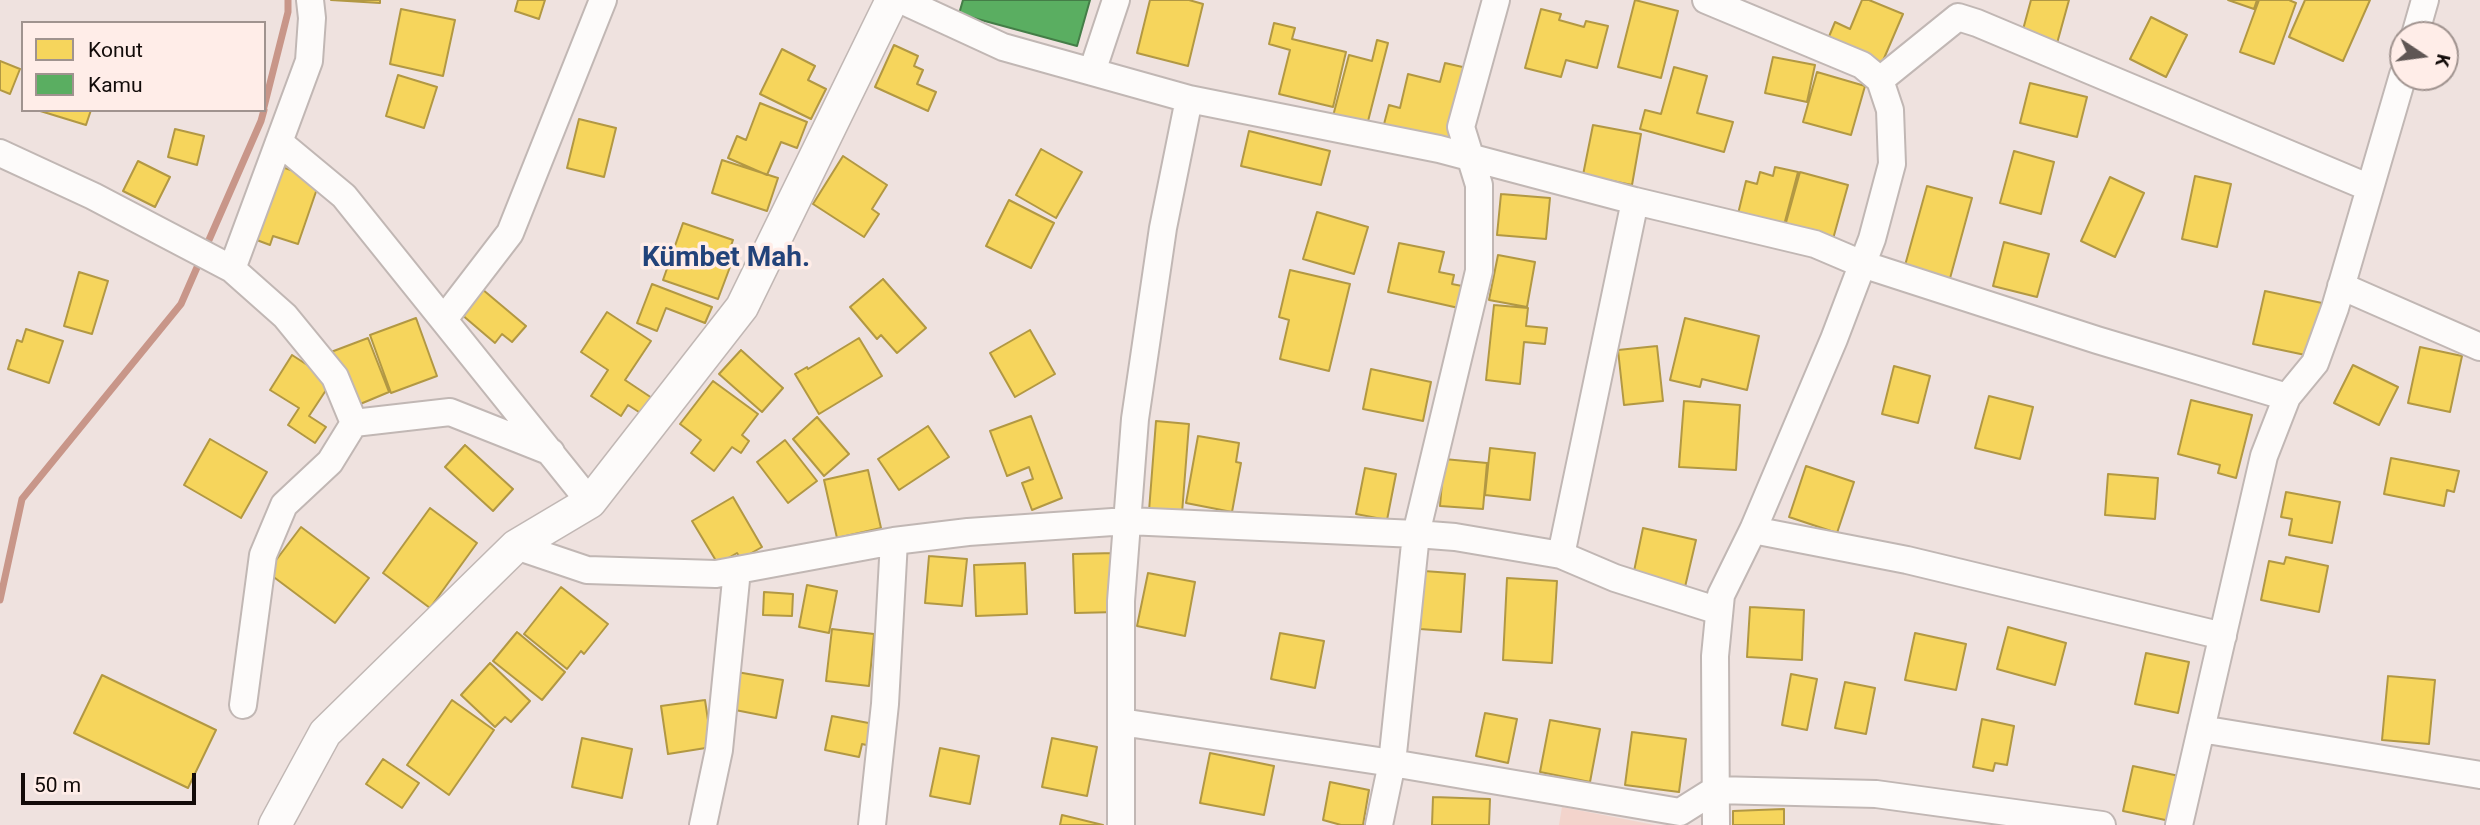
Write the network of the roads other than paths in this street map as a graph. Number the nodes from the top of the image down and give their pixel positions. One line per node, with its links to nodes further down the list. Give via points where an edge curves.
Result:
1 (310, 0): 14 (street, via 309,61)
2 (603, 0): 22 (street, via 510,233)
3 (892, 0): 27 (street, via 741,307)
4 (901, 0): 10 (street, via 1003,47)
5 (1116, 0): 10 (street)
6 (1496, 0): 16 (street, via 1461,127)
7 (1706, 0): 11 (street, via 1862,65)
8 (2425, 0): 9 (street)
9 (2419, 21)
10 (1092, 72): 13 (street)
11 (1880, 80): 17 (street, via 1958,17); 19 (street, via 1890,110 1892,164)
12 (2398, 91): 17 (street)
13 (1189, 99): 16 (street); 28 (street, via 1163,228 1135,419)
14 (279, 142): 20 (street); 22 (street, via 344,196)
15 (0, 153): 20 (street)
16 (1471, 157): 18 (street); 30 (street, via 1479,185 1479,271)
17 (2370, 188): 21 (street)
18 (1635, 201): 19 (street, via 1815,244); 33 (street)
19 (1862, 264): 24 (street); 29 (street)
20 (225, 265): 25 (street, via 285,316 335,377)
21 (2342, 286): 23 (street); 24 (street, via 2315,363)
22 (444, 319): 26 (street)
23 (2480, 346)
24 (2287, 397): 36 (street, via 2264,456)
25 (354, 423): 26 (street, via 450,412); 37 (street, via 330,463 284,505 263,555)
26 (551, 452): 27 (street)
27 (590, 502): 32 (street)
28 (1127, 521): 30 (street); 31 (street); 38 (street, via 1121,601)
29 (1753, 530): 35 (street, via 1721,595); 36 (street, via 1907,560)
30 (1416, 534): 33 (street); 40 (street)
31 (894, 541): 34 (street); 45 (street, via 885,704)
32 (516, 545): 34 (street, via 587,569 716,574); 43 (street, via 325,733)
33 (1560, 555): 35 (street)
34 (737, 570): 44 (street, via 719,750)
35 (1719, 611): 42 (street)
36 (2223, 636): 39 (street)
37 (243, 705)
38 (1121, 722): 40 (street); 46 (street)
39 (2201, 729): 41 (street); 50 (street)
40 (1392, 763): 42 (street, via 1680,812); 47 (street)
41 (2480, 775)
42 (1715, 790): 48 (street); 49 (street, via 1876,794)
43 (275, 825)
44 (703, 825)
45 (872, 825)
46 (1121, 825)
47 (1380, 825)
48 (1716, 825)
49 (2102, 825)
50 (2179, 825)

